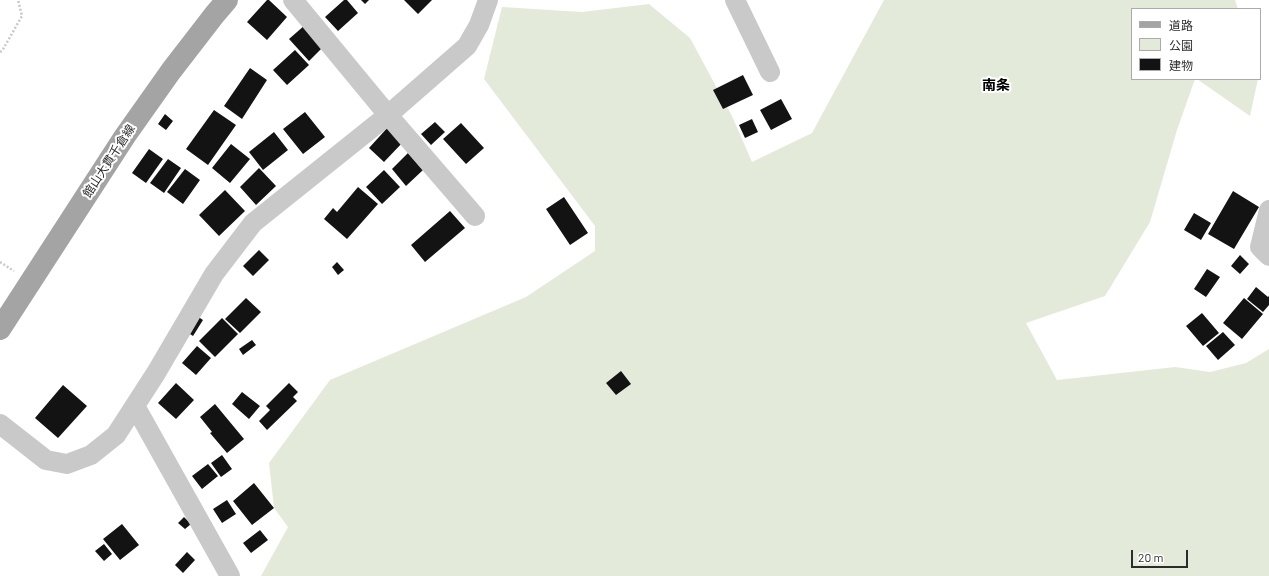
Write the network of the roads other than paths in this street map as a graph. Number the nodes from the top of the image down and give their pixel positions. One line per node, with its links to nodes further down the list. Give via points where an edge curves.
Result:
1 (227, 0): 10 (main road, 館山大貫千倉線, via 125,136)
2 (293, 0): 6 (street)
3 (488, 0): 6 (street, via 479,25 467,46)
4 (735, 0): 5 (street)
5 (770, 72)
6 (388, 116): 8 (street); 11 (street, via 253,223 214,274)
7 (1269, 210): 9 (street, via 1260,247)
8 (475, 216)
9 (1269, 256)
10 (0, 329)
11 (135, 406): 12 (street, via 116,435 91,455 67,464 46,460); 13 (street)
12 (0, 424)
13 (230, 576)

